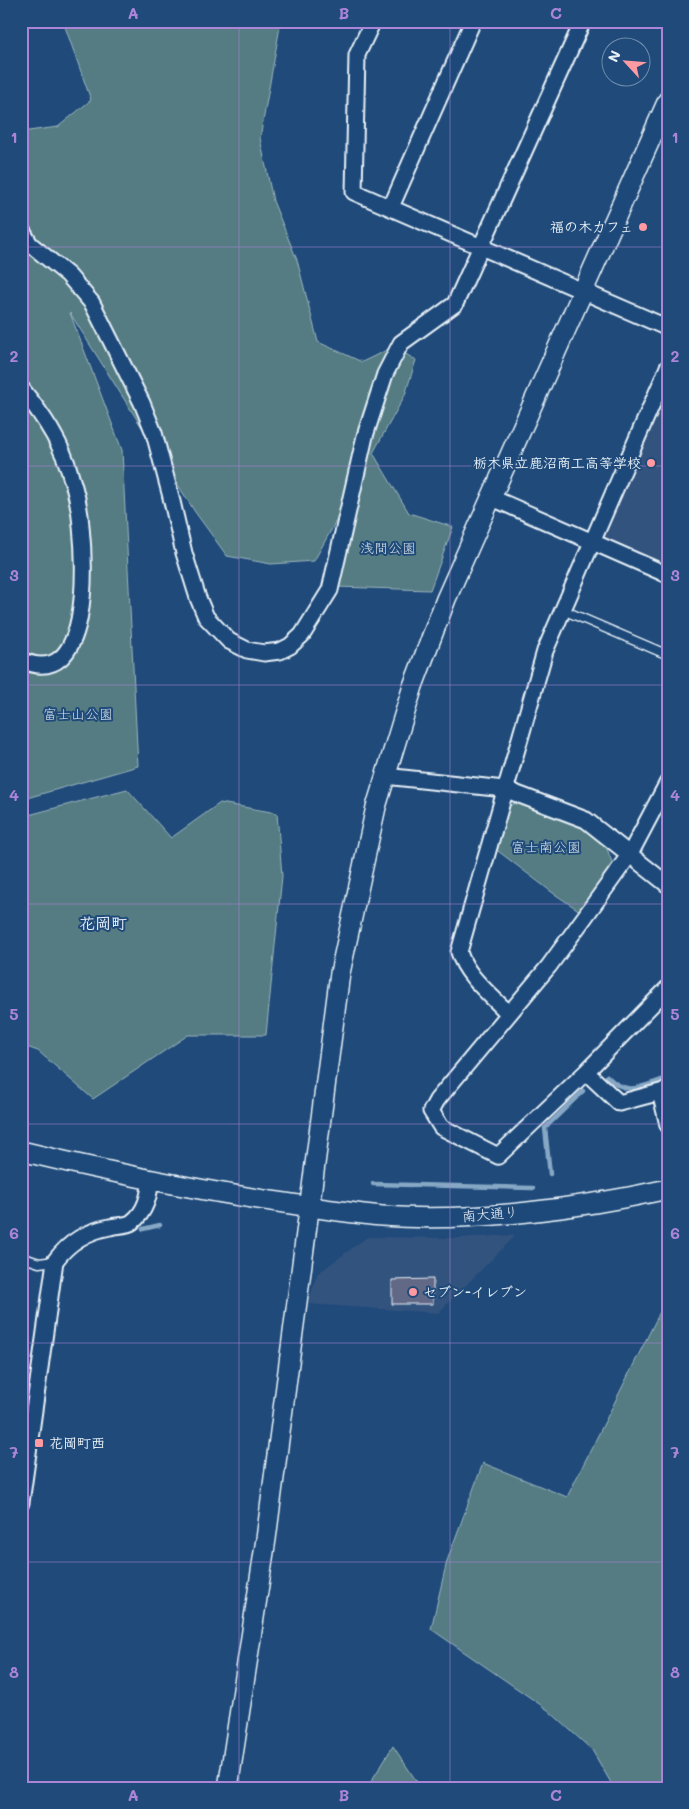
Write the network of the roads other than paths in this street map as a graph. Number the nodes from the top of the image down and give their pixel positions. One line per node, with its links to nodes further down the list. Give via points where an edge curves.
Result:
1 (373, 21): 5 (street, via 357,56 354,192)
2 (473, 21): 5 (street)
3 (583, 21): 7 (street)
4 (668, 100): 8 (street)
5 (391, 207): 7 (street)
6 (21, 229): 7 (street, via 30,244 68,275 92,303 142,403 163,468 184,553 206,617 229,641 247,650 264,652 280,651 302,635 330,590 365,436 385,374 401,343 455,304)
7 (480, 246): 8 (street)
8 (583, 292): 9 (street); 12 (street)
9 (668, 328)
10 (668, 367): 13 (street)
11 (21, 388): 17 (street, via 43,414 71,476 81,523 84,576 79,625 67,651 57,661 44,665)
12 (490, 497): 13 (street); 18 (street, via 412,686)
13 (590, 542): 14 (street); 15 (street)
14 (668, 575)
15 (563, 610): 16 (lane); 20 (street, via 542,658)
16 (668, 655)
17 (21, 660)
18 (385, 776): 20 (street); 31 (street, via 363,860 340,973)
19 (668, 782): 21 (street)
20 (504, 789): 21 (street, via 586,820); 24 (street, via 459,952 472,975)
21 (630, 854): 22 (street); 24 (street, via 549,966)
22 (668, 885)
23 (668, 988): 25 (street)
24 (508, 1013): 25 (street, via 436,1100 431,1111 440,1127 498,1156)
25 (586, 1072): 26 (street, via 620,1103)
26 (664, 1091): 27 (street)
27 (668, 1125)
28 (23, 1157): 29 (street, 南大通り)
29 (151, 1180): 31 (street, 南大通り); 33 (street, via 148,1198 131,1223 83,1236 72,1242)
30 (668, 1189): 31 (street, 南大通り, via 590,1203 468,1216 383,1216)
31 (311, 1207): 36 (street, via 266,1540)
32 (21, 1257): 33 (lane, via 39,1263)
33 (55, 1261): 34 (street)
34 (28, 1403): 35 (street)
35 (21, 1502)
36 (228, 1788)

